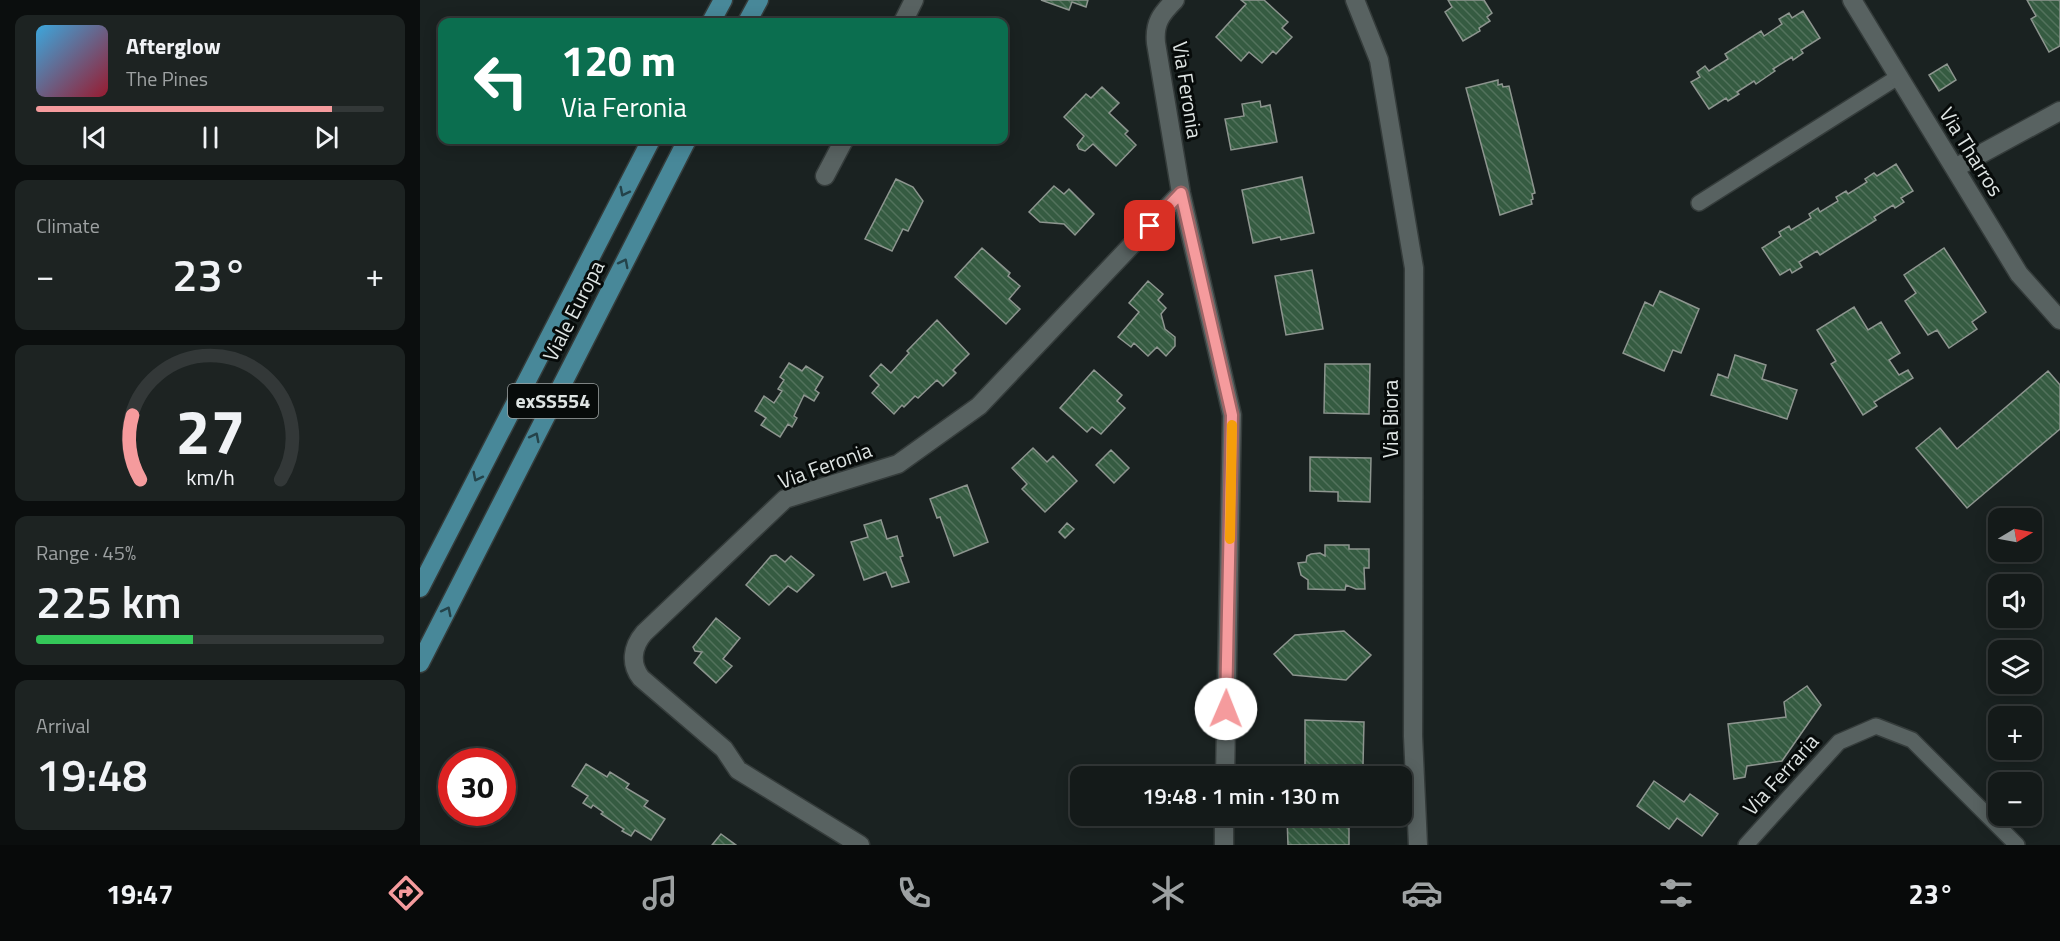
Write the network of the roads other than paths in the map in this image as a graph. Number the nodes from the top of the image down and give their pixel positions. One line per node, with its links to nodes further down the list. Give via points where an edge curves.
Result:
1 (723, 0): 7 (main road)
2 (759, 0): 8 (main road)
3 (914, 0): 9 (street)
4 (1175, 0): 17 (street, Via Feronia, via 1161,15 1155,33)
5 (1355, 0): 26 (street, Via Biora, via 1379,60 1414,268 1413,736)
6 (1852, 0): 10 (street, Via Tharros)
7 (713, 18)
8 (749, 18)
9 (905, 18)
10 (1898, 76): 15 (street, Via Tharros); 18 (lane)
11 (2060, 111): 15 (street)
12 (649, 144): 20 (main road, Viale Europa / exSS554, one-way to 20)
13 (685, 144): 21 (main road, Viale Europa / exSS554, one-way to 13)
14 (842, 144): 16 (street)
15 (1955, 168): 19 (street, Via Tharros, via 2019,274)
16 (825, 176)
17 (1181, 193): 22 (street, Via Feronia, via 1232,415); 24 (street, Via Feronia, via 979,406 898,464 785,500 634,648 638,674 724,748 738,770)
18 (1700, 203)
19 (2060, 320)
20 (420, 588)
21 (420, 663)
22 (1225, 766)
23 (1224, 826): 25 (street)
24 (860, 845)
25 (1224, 845)
26 (1418, 845)
27 (1746, 845): 28 (lane, Via Ferraria, via 1839,742 1876,726 1912,740)
28 (2018, 845)

